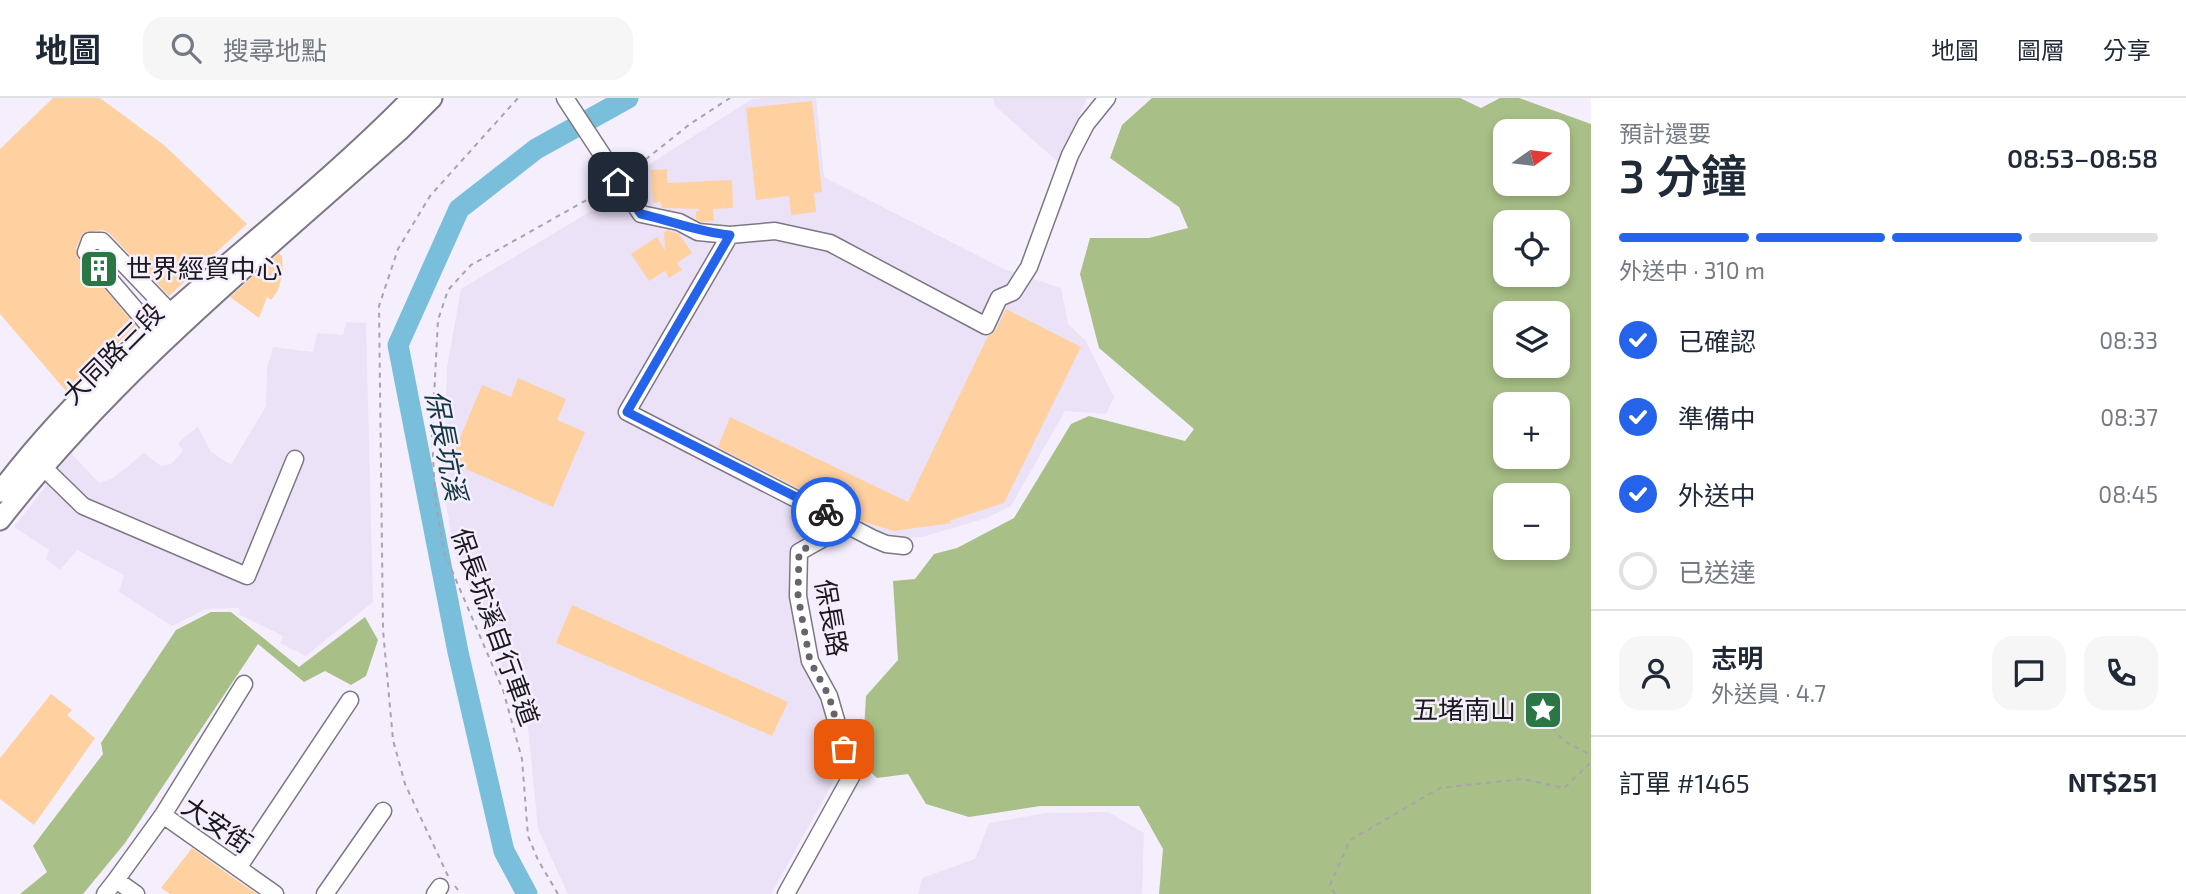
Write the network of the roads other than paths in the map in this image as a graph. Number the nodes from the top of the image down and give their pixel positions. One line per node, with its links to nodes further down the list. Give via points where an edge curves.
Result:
1 (412, 98): 6 (main road, 大同路三段)
2 (432, 98): 9 (main road, 大同路三段, via 174,329)
3 (565, 98): 5 (street, via 641,214 679,222 698,232)
4 (1107, 98): 5 (street, via 1070,155 1028,267 1013,292 999,298 986,326 830,243 775,231)
5 (730, 235): 12 (street, via 627,412)
6 (171, 313): 7 (main road, 大同路三段); 7 (street, via 102,241 90,240 86,252)
7 (152, 329): 10 (main road, 大同路三段, via 64,413)
8 (295, 459): 9 (street, via 247,576 83,506)
9 (41, 466): 11 (main road, 大同路三段)
10 (0, 492)
11 (0, 520)
12 (849, 524): 13 (street, via 886,544); 24 (street, 保長路, via 799,552 798,596 810,661 829,696 852,775)
13 (904, 546)
14 (244, 684): 17 (street)
15 (350, 699): 18 (street)
16 (383, 811): 23 (street)
17 (163, 815): 18 (street, 大安街); 19 (street, 大安街)
18 (238, 868): 22 (street, 大安街)
19 (116, 880): 20 (street, 大安街); 21 (street)
20 (106, 894)
21 (136, 894)
22 (275, 894)
23 (325, 894)
24 (786, 894)

